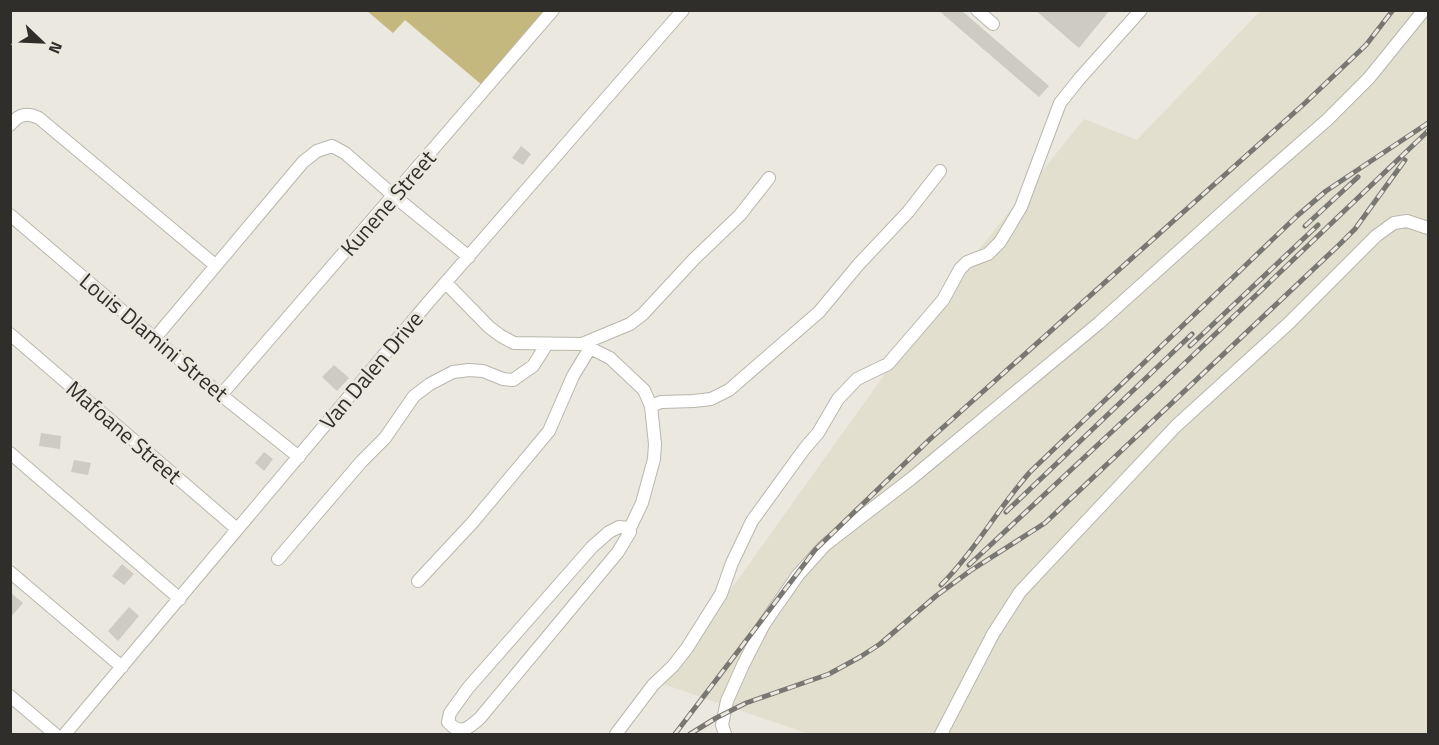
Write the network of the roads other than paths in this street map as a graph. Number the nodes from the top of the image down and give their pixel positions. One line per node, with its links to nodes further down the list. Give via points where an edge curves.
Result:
1 (553, 10): 10 (street, Kunene Street)
2 (683, 10): 13 (street, Van Dalen Drive)
3 (977, 10): 6 (street)
4 (1141, 10): 35 (street, via 1065,96 1021,207 1000,242 988,254 960,269 943,300 888,364 857,380 838,399 818,433 752,521 721,594 687,648)
5 (1424, 10): 32 (street, via 1369,78 1328,120 1099,323 825,545 791,585 742,664 727,701 722,725)
6 (993, 24)
7 (10, 125): 14 (street, via 22,115 39,118)
8 (940, 171): 21 (street, via 819,312 729,390 711,399)
9 (769, 178): 19 (street, via 740,215 643,314)
10 (394, 196): 13 (street); 14 (street, via 345,153 332,146 317,151 303,162); 20 (street, Kunene Street)
11 (10, 214): 17 (street, Louis Dlamini Street)
12 (1428, 228): 36 (street, via 1407,221 1394,223 1376,236 1289,323 1176,426 1020,592 993,634)
13 (469, 256): 15 (street, Van Dalen Drive)
14 (215, 265): 17 (street)
15 (446, 283): 18 (street, via 501,336 514,343); 23 (street, Van Dalen Drive)
16 (10, 334): 25 (street, Mafoane Street)
17 (155, 338): 20 (street, Louis Dlamini Street)
18 (547, 344): 19 (street); 26 (street, via 533,366 513,380 469,370 453,372 414,396 385,438)
19 (586, 346): 21 (street, via 610,358 644,390); 28 (street, via 549,431 473,522)
20 (221, 395): 23 (street, Louis Dlamini Street)
21 (651, 406): 24 (street, via 654,459 642,503)
22 (10, 453): 29 (street)
23 (299, 457): 25 (street, Van Dalen Drive)
24 (630, 528): 24 (street, via 618,552 501,696 466,730 452,727 448,722 450,713 544,599 609,532 619,527)
25 (237, 529): 29 (street, Van Dalen Drive)
26 (278, 559)
27 (10, 572): 30 (street)
28 (418, 580)
29 (180, 599): 30 (street, Van Dalen Drive)
30 (122, 667): 34 (street, Van Dalen Drive)
31 (10, 696): 33 (street)
32 (725, 734)
33 (56, 735)
34 (65, 735)
35 (616, 735)
36 (941, 735)

